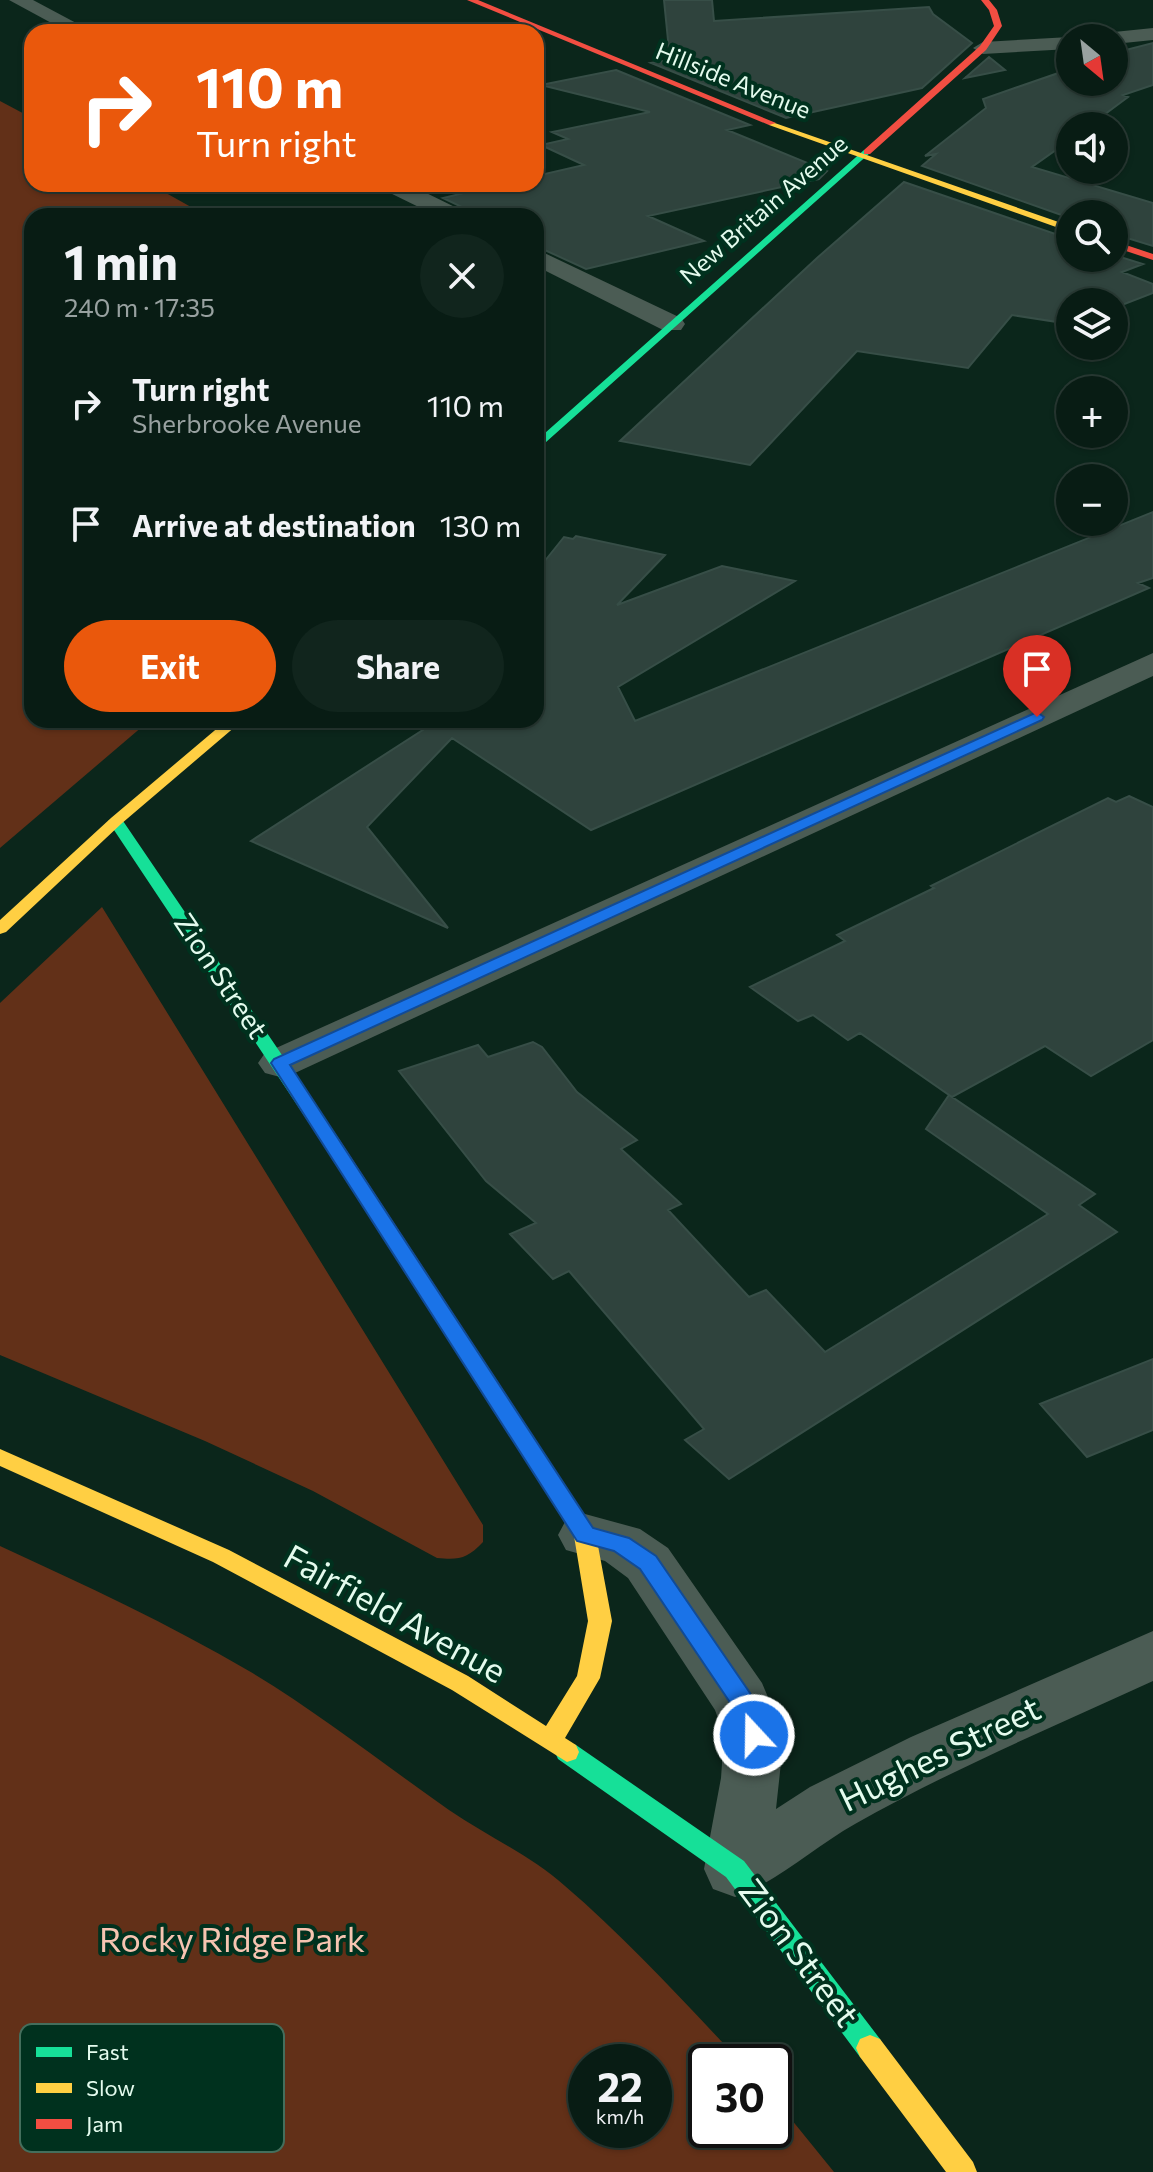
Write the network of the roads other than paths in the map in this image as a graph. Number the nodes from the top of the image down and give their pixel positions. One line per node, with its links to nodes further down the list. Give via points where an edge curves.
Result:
1 (18, 0): 4 (street)
2 (471, 0): 5 (main road, Hillside Avenue)
3 (985, 0): 10 (main road, via 998,26)
4 (67, 24)
5 (530, 24)
6 (544, 30): 11 (main road, Hillside Avenue)
7 (1153, 34): 8 (street)
8 (1128, 37)
9 (1056, 44): 10 (street)
10 (983, 48): 11 (main road, New Britain Avenue)
11 (861, 158): 14 (main road, Hillside Avenue); 18 (main road, New Britain Avenue)
12 (406, 192): 13 (street)
13 (439, 208)
14 (1056, 224)
15 (1128, 249): 16 (main road)
16 (1153, 257)
17 (544, 260): 18 (street)
18 (672, 324): 19 (main road, New Britain Avenue)
19 (544, 440)
20 (1153, 663): 24 (street)
21 (226, 728): 22 (main road)
22 (116, 821): 23 (main road); 24 (main road, Zion Street)
23 (0, 929)
24 (280, 1063): 26 (main road, Zion Street)
25 (0, 1457): 28 (main road, Fairfield Avenue, via 221,1556 460,1683)
26 (585, 1535): 28 (main road, Zion Street, via 600,1621 588,1678); 29 (street, Zion Street, via 621,1544 648,1563 741,1700 754,1735)
27 (1153, 1655): 29 (street, Hughes Street, via 832,1806)
28 (550, 1740): 29 (main road, Fairfield Avenue)
29 (735, 1869): 30 (main road, Zion Street)
30 (963, 2172)

